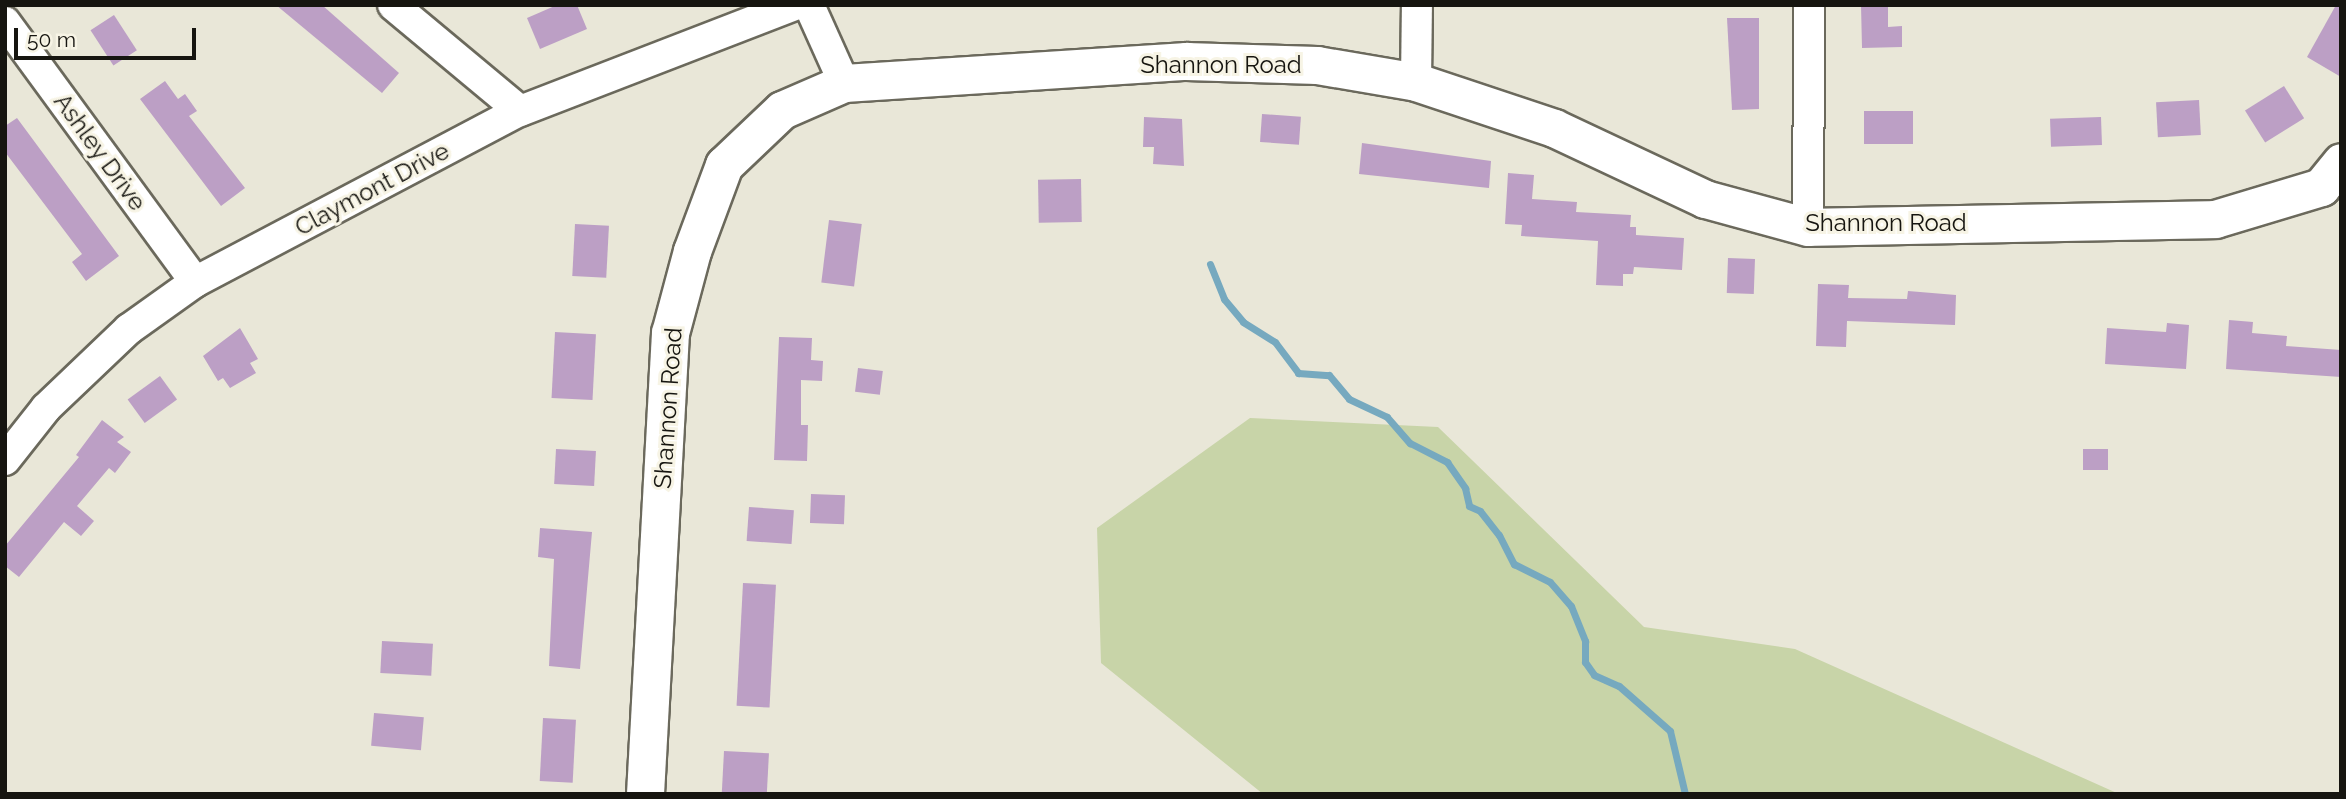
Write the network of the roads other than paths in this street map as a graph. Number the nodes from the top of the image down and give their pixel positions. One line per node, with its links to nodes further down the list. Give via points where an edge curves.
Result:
1 (393, 5): 9 (street)
2 (794, 5): 9 (street, Claymont Drive)
3 (809, 5): 8 (street)
4 (1417, 5): 7 (street)
5 (1809, 5): 11 (street)
6 (5, 22): 12 (street, Ashley Drive)
7 (1416, 82): 8 (street, Shannon Road, via 1317,65 1186,61); 11 (street, Shannon Road, via 1554,128 1705,199)
8 (844, 83): 14 (street, Shannon Road, via 782,110 724,165 692,251 670,333)
9 (520, 111): 12 (street, Claymont Drive)
10 (2334, 181): 11 (street, Shannon Road, via 2215,219)
11 (1808, 226)
12 (195, 282): 13 (street, Claymont Drive, via 129,329 46,408)
13 (5, 460)
14 (645, 794)

